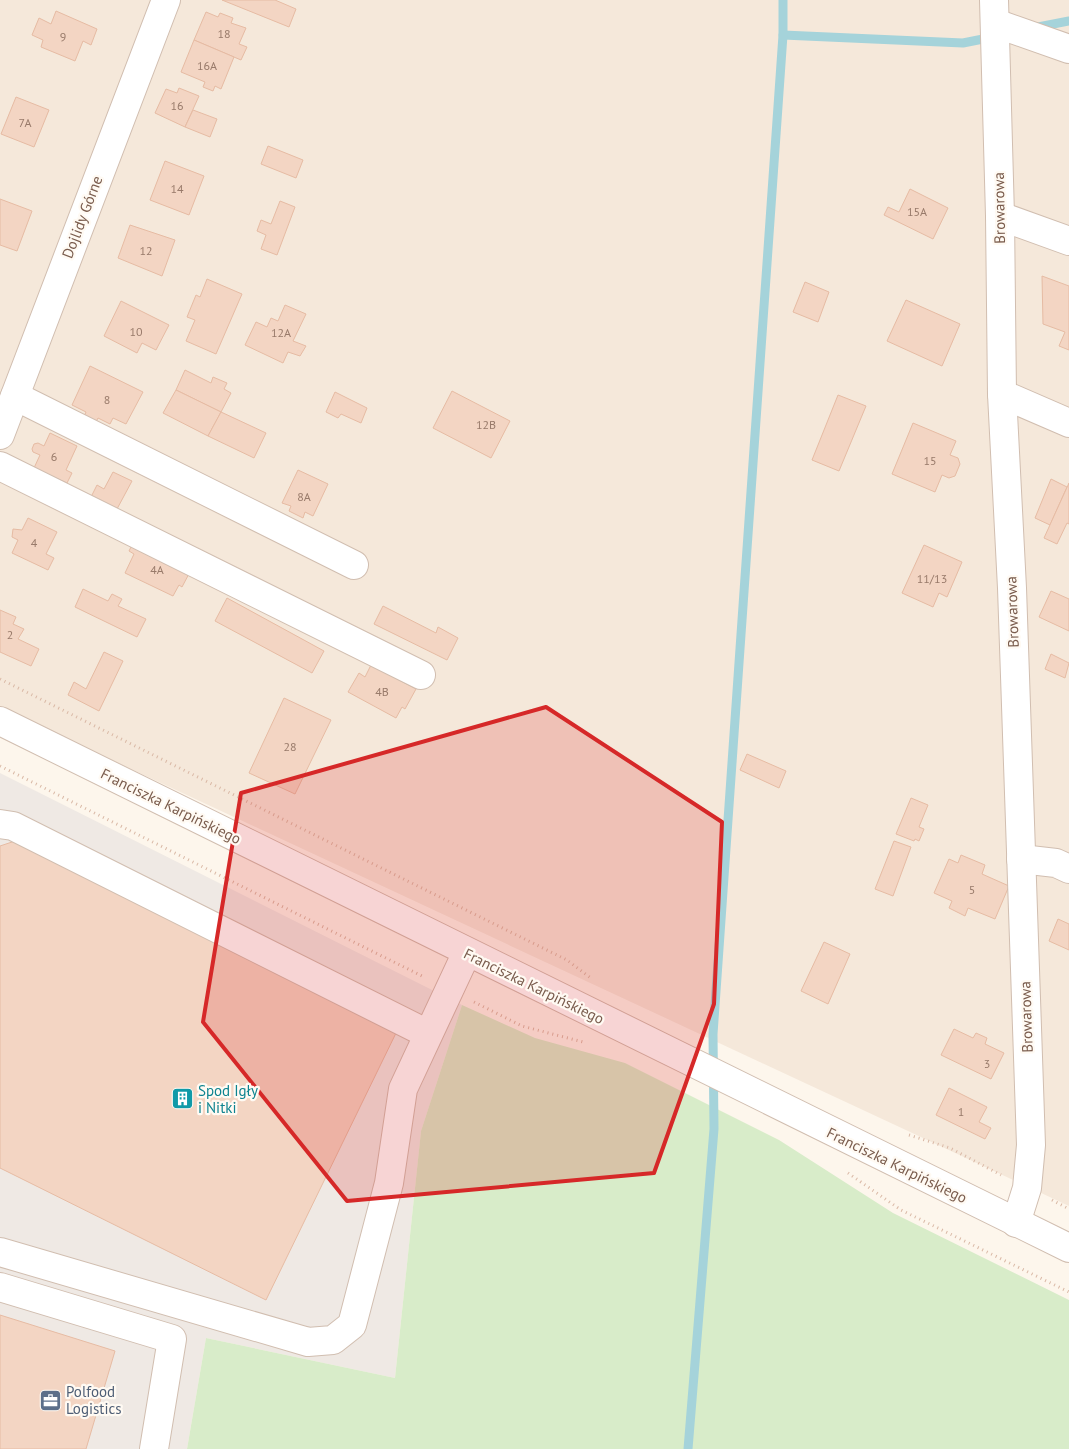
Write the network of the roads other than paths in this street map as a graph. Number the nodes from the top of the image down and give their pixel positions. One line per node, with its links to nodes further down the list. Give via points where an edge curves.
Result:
1 (166, 0): 7 (street, Dojlidy Górne)
2 (994, 11): 3 (street); 4 (street, Browarowa)
3 (1069, 49)
4 (1000, 216): 5 (street); 6 (street, Browarowa)
5 (1069, 241)
6 (1002, 394): 8 (street); 15 (street, Browarowa)
7 (15, 396): 9 (street, Dojlidy Górne); 11 (street)
8 (1069, 423)
9 (0, 435)
10 (0, 466): 12 (street)
11 (354, 565)
12 (421, 675)
13 (0, 721): 17 (street, Franciszka Karpińskiego)
14 (0, 824): 18 (street, via 13,826)
15 (1021, 859): 16 (street, via 1056,863); 19 (street, Browarowa, via 1031,1145 1027,1188)
16 (1069, 869)
17 (467, 952): 18 (street); 19 (street, Franciszka Karpińskiego)
18 (428, 1034): 21 (street, via 402,1089 389,1183 352,1325 332,1340 308,1342)
19 (1016, 1223): 20 (street, Franciszka Karpińskiego)
20 (1069, 1248)
21 (0, 1252)
22 (0, 1288): 23 (street, via 172,1339)
23 (154, 1449)

